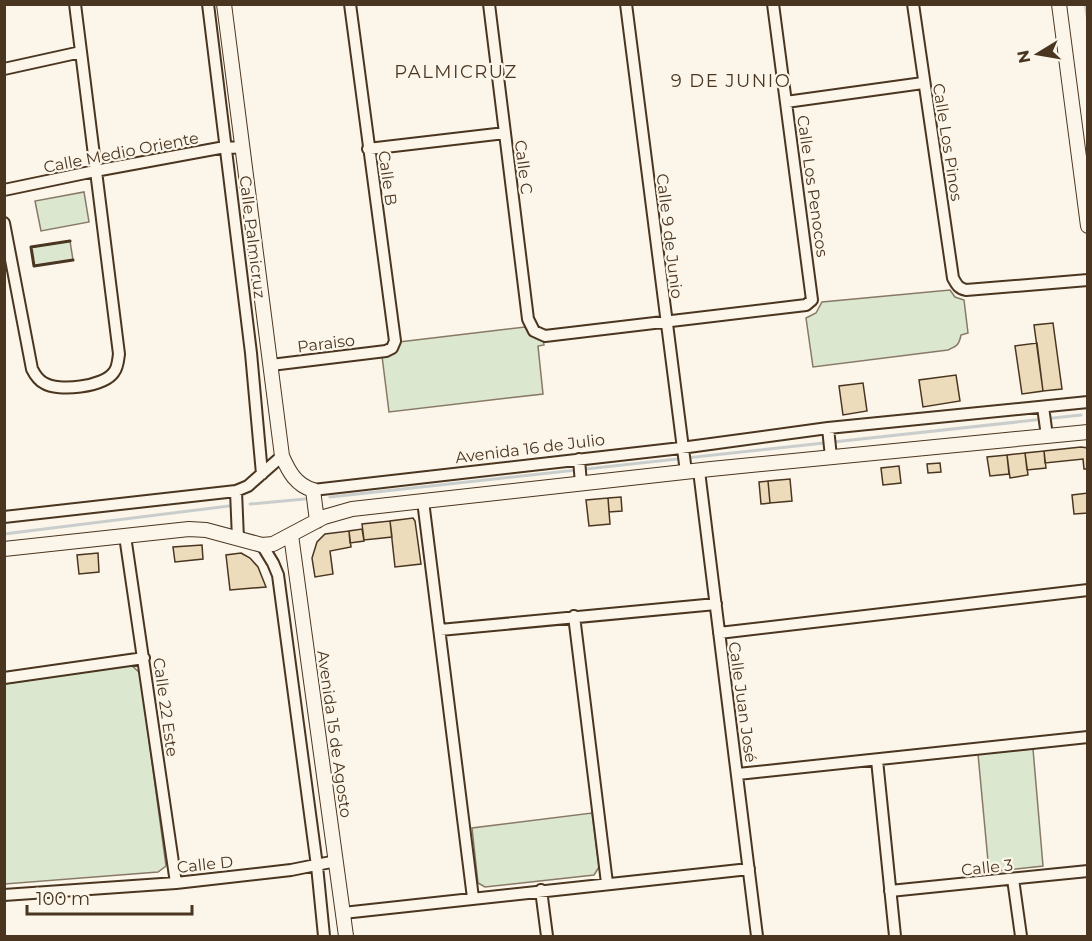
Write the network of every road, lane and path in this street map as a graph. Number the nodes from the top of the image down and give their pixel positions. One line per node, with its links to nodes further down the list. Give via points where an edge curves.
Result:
1 (75, 4): 10 (street)
2 (208, 4): 15 (street, Calle Palmicruz)
3 (224, 4): 16 (street, Calle Palmicruz)
4 (350, 4): 17 (street, Calle B)
5 (489, 4): 14 (street, Calle C)
6 (626, 4): 23 (street, Calle 9 de Junio)
7 (773, 4): 13 (street, Calle Los Penocos)
8 (913, 4): 12 (street, Calle Los Pinos)
9 (1059, 4): 21 (street)
10 (81, 52): 11 (street); 18 (street)
11 (4, 69)
12 (923, 83): 13 (street); 22 (street, Calle Los Pinos, via 953,278 959,288 966,291)
13 (786, 102): 23 (street, Calle Los Penocos, via 812,300 806,304)
14 (505, 133): 17 (street); 23 (street, Calle C, via 528,319 534,331 545,336)
15 (225, 147): 16 (street, Calle Medio Oriente); 18 (street, Calle Medio Oriente); 35 (street, Calle Palmicruz)
16 (243, 148): 25 (street, Calle Palmicruz)
17 (368, 149): 24 (street, Calle B, via 395,341)
18 (95, 171): 19 (street, Calle Medio Oriente); 20 (street, via 119,354 109,377 79,387 61,388 37,378 32,369)
19 (4, 190)
20 (4, 223)
21 (1088, 226)
22 (1088, 280)
23 (666, 321): 31 (street, Calle 9 de Junio)
24 (386, 351): 25 (street, Paraiso)
25 (271, 364): 32 (street, Calle Palmicruz)
26 (1088, 402): 27 (street, Avenida 16 de Julio)
27 (1044, 410): 29 (street); 30 (street, Avenida 16 de Julio)
28 (1085, 430): 29 (street, Avenida 16 de Julio)
29 (1046, 431): 30 (street, Avenida 16 de Julio)
30 (829, 443): 31 (street, Avenida 16 de Julio); 34 (street, Avenida 16 de Julio)
31 (682, 451): 33 (street, Avenida 16 de Julio); 34 (street, Calle 9 de Junio)
32 (282, 456): 35 (street); 38 (street, via 295,480)
33 (579, 461): 36 (street); 38 (street, Avenida 16 de Julio)
34 (690, 469): 36 (street, Avenida 16 de Julio); 48 (street, Calle Juan José)
35 (262, 474): 37 (street)
36 (581, 480): 39 (street, Avenida 16 de Julio)
37 (236, 495): 40 (street); 44 (street)
38 (314, 496): 41 (street)
39 (423, 501): 41 (street, Avenida 16 de Julio, via 352,509); 50 (street)
40 (4, 517)
41 (317, 521): 43 (street, Avenida 16 de Julio)
42 (125, 536): 44 (street, via 189,529); 46 (street); 52 (street, Calle 22 Este)
43 (291, 536): 45 (street, Avenida 16 de Julio); 57 (street, Avenida 15 de Agosto)
44 (238, 539): 45 (street)
45 (262, 545): 58 (street, via 278,575)
46 (4, 549)
47 (1088, 590): 51 (street)
48 (716, 604): 49 (street); 51 (street, Calle Juan José)
49 (574, 616): 50 (street); 63 (street)
50 (440, 630): 67 (street)
51 (719, 633): 56 (street, Calle Juan José)
52 (144, 658): 53 (street); 62 (street, Calle 22 Este)
53 (4, 678)
54 (1088, 737): 55 (street)
55 (877, 760): 56 (street); 65 (street)
56 (738, 774): 59 (street, Calle Juan José)
57 (336, 861): 58 (street, Calle D); 68 (street, Avenida 15 de Agosto)
58 (316, 866): 62 (street, Calle D); 69 (street)
59 (749, 869): 63 (street); 72 (street, Calle Juan José)
60 (1088, 871): 61 (street, Calle 3)
61 (1013, 879): 65 (street, Calle 3); 74 (street)
62 (176, 883): 66 (street, Calle D)
63 (607, 883): 64 (street)
64 (542, 890): 67 (street); 71 (street)
65 (890, 891): 73 (street)
66 (4, 895)
67 (473, 898): 68 (street)
68 (343, 913): 70 (street, Avenida 15 de Agosto)
69 (324, 936)
70 (346, 936)
71 (547, 936)
72 (757, 936)
73 (895, 936)
74 (1021, 936)

